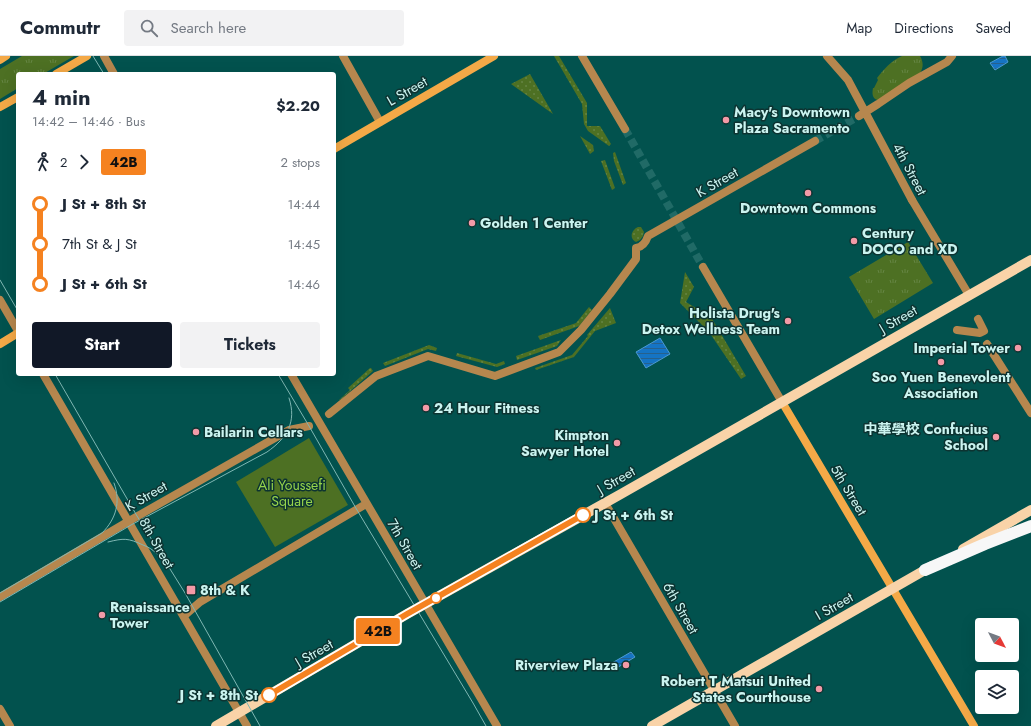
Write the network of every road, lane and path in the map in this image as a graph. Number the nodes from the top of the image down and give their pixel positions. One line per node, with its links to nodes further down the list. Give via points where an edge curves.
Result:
1 (6, 56): 9 (main road)
2 (87, 56): 10 (main road)
3 (104, 56): 11 (street)
4 (343, 56): 15 (street)
5 (494, 56): 15 (main road, L Street)
6 (582, 56): 16 (street)
7 (828, 56): 14 (street, 4th Street, via 848,80)
8 (952, 56): 14 (street)
9 (0, 60)
10 (59, 72)
11 (113, 72)
12 (16, 98): 13 (main road)
13 (0, 107)
14 (862, 114): 21 (street, 4th Street)
15 (380, 122): 18 (main road, L Street)
16 (625, 130)
17 (815, 141): 33 (street, K Street, via 648,236 644,244 636,248 636,259 610,294 582,329 559,352 494,376 428,356 376,376)
18 (336, 148)
19 (1031, 260): 21 (main road, J Street)
20 (703, 267): 31 (street, 5th Street)
21 (968, 295): 31 (main road, J Street)
22 (0, 300): 24 (street)
23 (978, 319): 25 (street, via 984,331 980,333)
24 (16, 328)
25 (957, 330)
26 (16, 333): 27 (main road)
27 (0, 344)
28 (987, 344): 32 (street)
29 (44, 376): 38 (street, 8th Street)
30 (291, 376): 36 (street, 7th Street)
31 (782, 402): 35 (main road, J Street); 41 (main road, 5th Street)
32 (1031, 413)
33 (329, 414)
34 (310, 426): 38 (street, K Street, via 289,430)
35 (604, 503): 43 (main road, J Street); 45 (street, 6th Street)
36 (366, 504): 43 (street, 7th Street); 44 (street, via 200,602)
37 (1031, 510): 40 (main road, I Street)
38 (129, 521): 42 (street, K Street); 44 (street, 8th Street)
39 (1031, 526): 40 (highway)
40 (925, 570): 41 (main road, I Street)
41 (893, 588): 45 (main road, I Street); 54 (main road, 5th Street)
42 (0, 597)
43 (425, 604): 47 (main road, J Street); 51 (street, 7th Street)
44 (184, 616): 47 (street, 8th Street)
45 (715, 690): 52 (main road, I Street); 53 (street, 6th Street)
46 (0, 709): 48 (street)
47 (239, 712): 49 (main road, J Street); 50 (street, 8th Street)
48 (10, 726)
49 (216, 726)
50 (247, 726)
51 (497, 726)
52 (652, 726)
53 (735, 726)
54 (974, 726)

